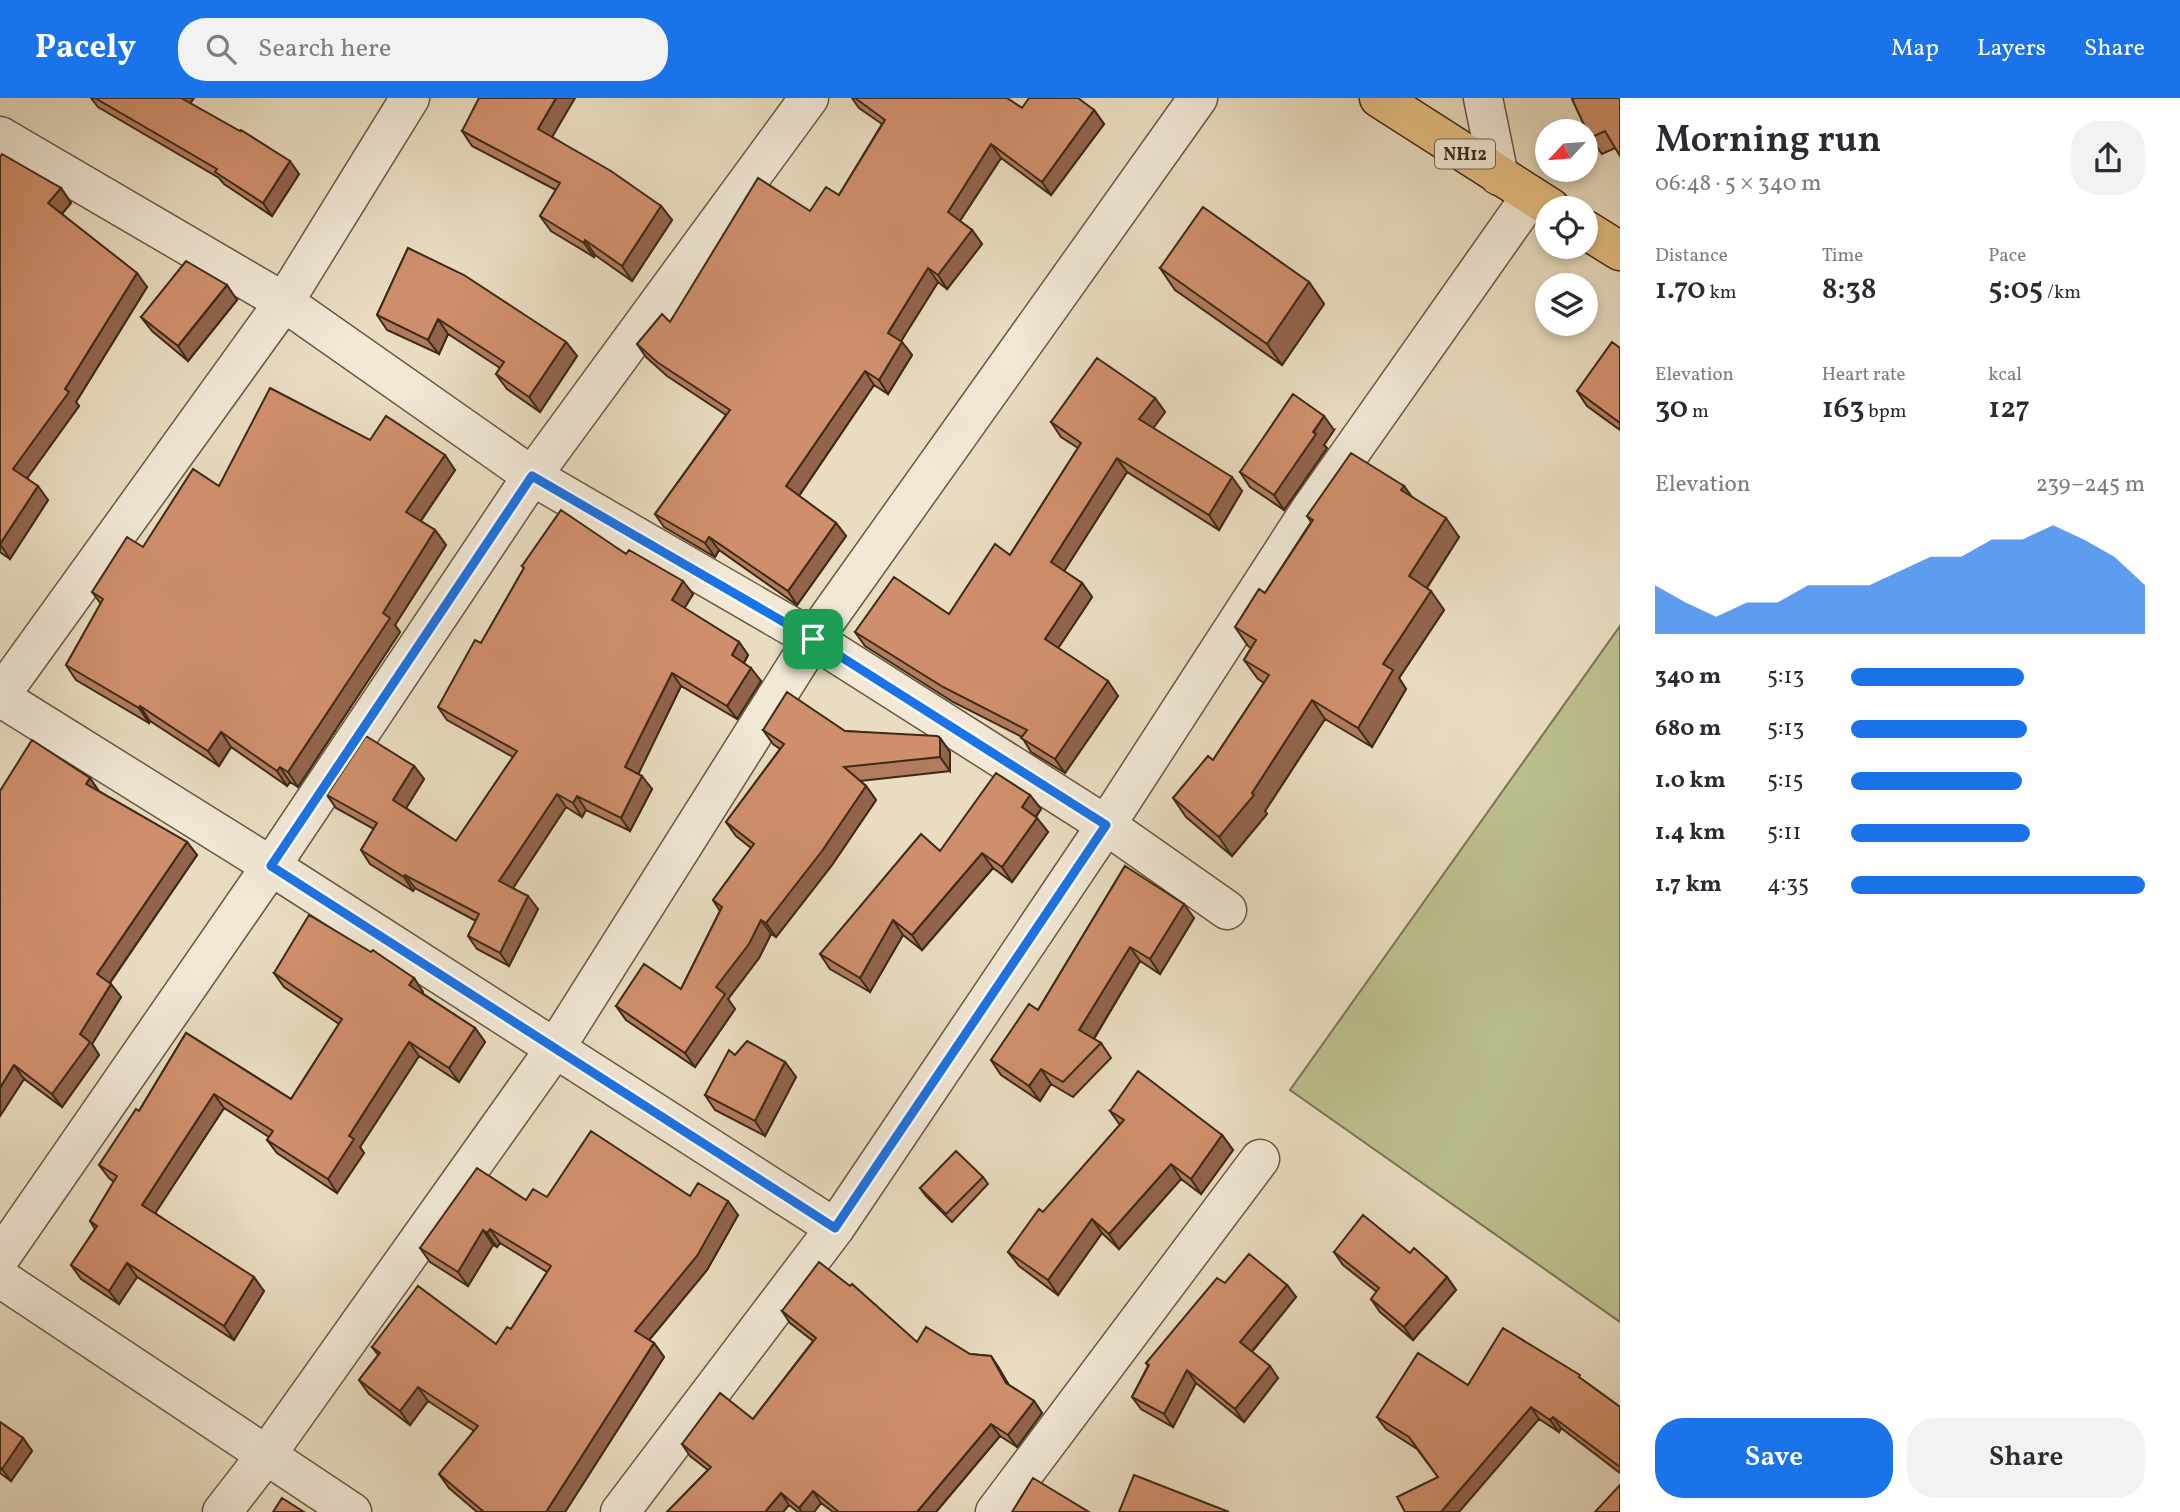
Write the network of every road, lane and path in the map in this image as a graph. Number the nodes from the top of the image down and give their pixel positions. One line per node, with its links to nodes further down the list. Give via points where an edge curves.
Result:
1 (410, 98): 12 (street)
2 (809, 98): 13 (street)
3 (1198, 98): 14 (street)
4 (1379, 98): 7 (highway, NH12)
5 (1483, 98): 7 (street)
6 (0, 136): 12 (street)
7 (1499, 176): 8 (highway, NH12)
8 (1535, 198)
9 (1535, 210): 16 (street, via 1310,510)
10 (1598, 237): 11 (highway)
11 (1620, 251)
12 (284, 302): 13 (street); 15 (street)
13 (532, 476): 14 (street); 17 (street)
14 (813, 639): 16 (street); 19 (street)
15 (0, 697): 17 (street)
16 (1106, 825): 18 (street); 21 (street)
17 (271, 866): 19 (street); 22 (street)
18 (1227, 910)
19 (554, 1050): 21 (street); 24 (street)
20 (1260, 1159): 28 (street)
21 (835, 1228): 27 (street)
22 (0, 1258)
23 (0, 1278): 24 (street)
24 (267, 1454): 25 (street); 26 (street)
25 (222, 1512)
26 (352, 1512)
27 (620, 1512)
28 (996, 1512)

